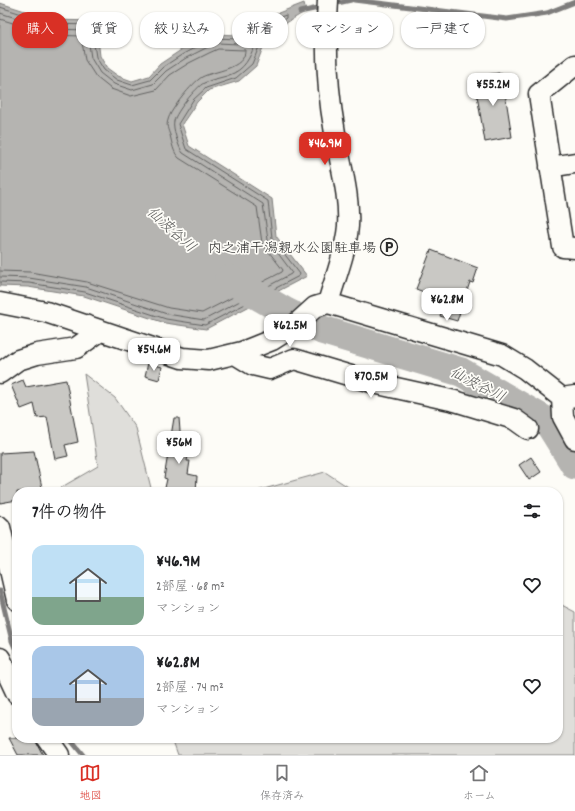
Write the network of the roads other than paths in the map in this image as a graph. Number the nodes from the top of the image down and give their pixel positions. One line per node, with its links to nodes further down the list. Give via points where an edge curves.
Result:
1 (328, 0): 7 (street, via 328,81 345,188 348,227 344,250)
2 (575, 65): 4 (street, via 539,94)
3 (575, 163): 4 (street)
4 (550, 167): 5 (street, via 563,247)
5 (575, 248)
6 (0, 303): 8 (street, via 46,312)
7 (322, 305): 9 (street, via 272,340); 11 (street, via 502,355)
8 (100, 331): 9 (street, via 182,358 209,360); 10 (street, via 76,348 37,354 18,360)
9 (239, 353): 12 (street, via 253,365 270,369 294,359 378,384 455,400 514,419)
10 (0, 373)
11 (568, 397): 13 (street, via 563,417)
12 (528, 429)
13 (575, 439)
14 (0, 527): 15 (street)
15 (12, 579)
16 (0, 658): 17 (street)
17 (12, 683)
18 (51, 743): 19 (street)
19 (59, 755)

